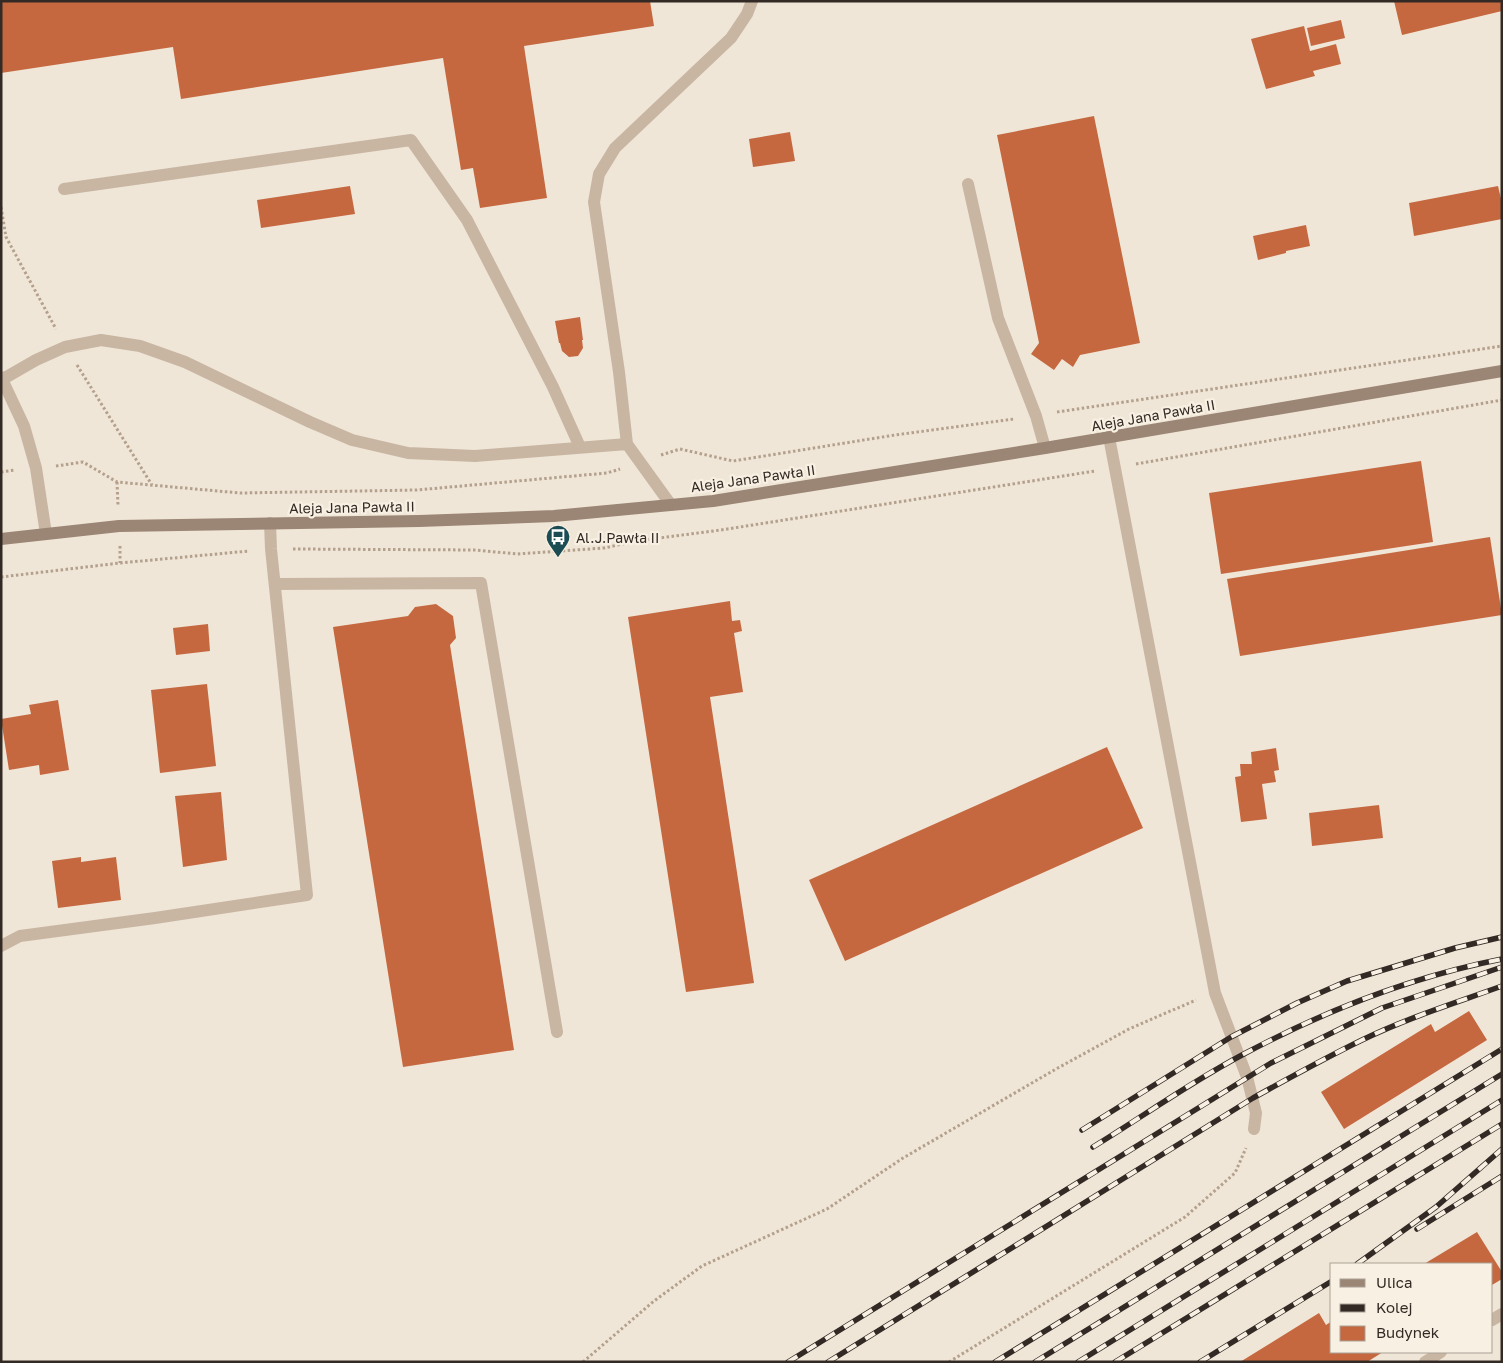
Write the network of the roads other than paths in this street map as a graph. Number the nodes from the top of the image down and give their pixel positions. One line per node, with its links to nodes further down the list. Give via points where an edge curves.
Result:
1 (752, 1): 7 (street, via 731,38 615,148 599,174 594,202)
2 (968, 184): 9 (street, via 998,318)
3 (64, 189): 8 (street, via 411,140 468,220)
4 (1502, 371): 6 (main road, Aleja Jana Pawła II)
5 (2, 378): 8 (street, via 65,347 101,340 140,346 186,362 352,440 408,453 475,456); 12 (street, via 24,426 36,468)
6 (1109, 437): 9 (main road, Aleja Jana Pawła II); 17 (street, via 1215,993 1249,1084 1256,1113)
7 (627, 444): 8 (street); 10 (street)
8 (580, 447)
9 (1045, 448): 10 (main road, Aleja Jana Pawła II)
10 (670, 505): 11 (main road, Aleja Jana Pawła II, via 554,516)
11 (270, 523): 12 (main road, Aleja Jana Pawła II, via 119,526); 14 (street)
12 (46, 534): 13 (main road, Aleja Jana Pawła II)
13 (1, 539)
14 (274, 584): 15 (street, via 307,895 20,936); 16 (street, via 481,582)
15 (1, 946)
16 (557, 1032)
17 (1254, 1129)
18 (1439, 1353): 19 (street)
19 (1425, 1362)

